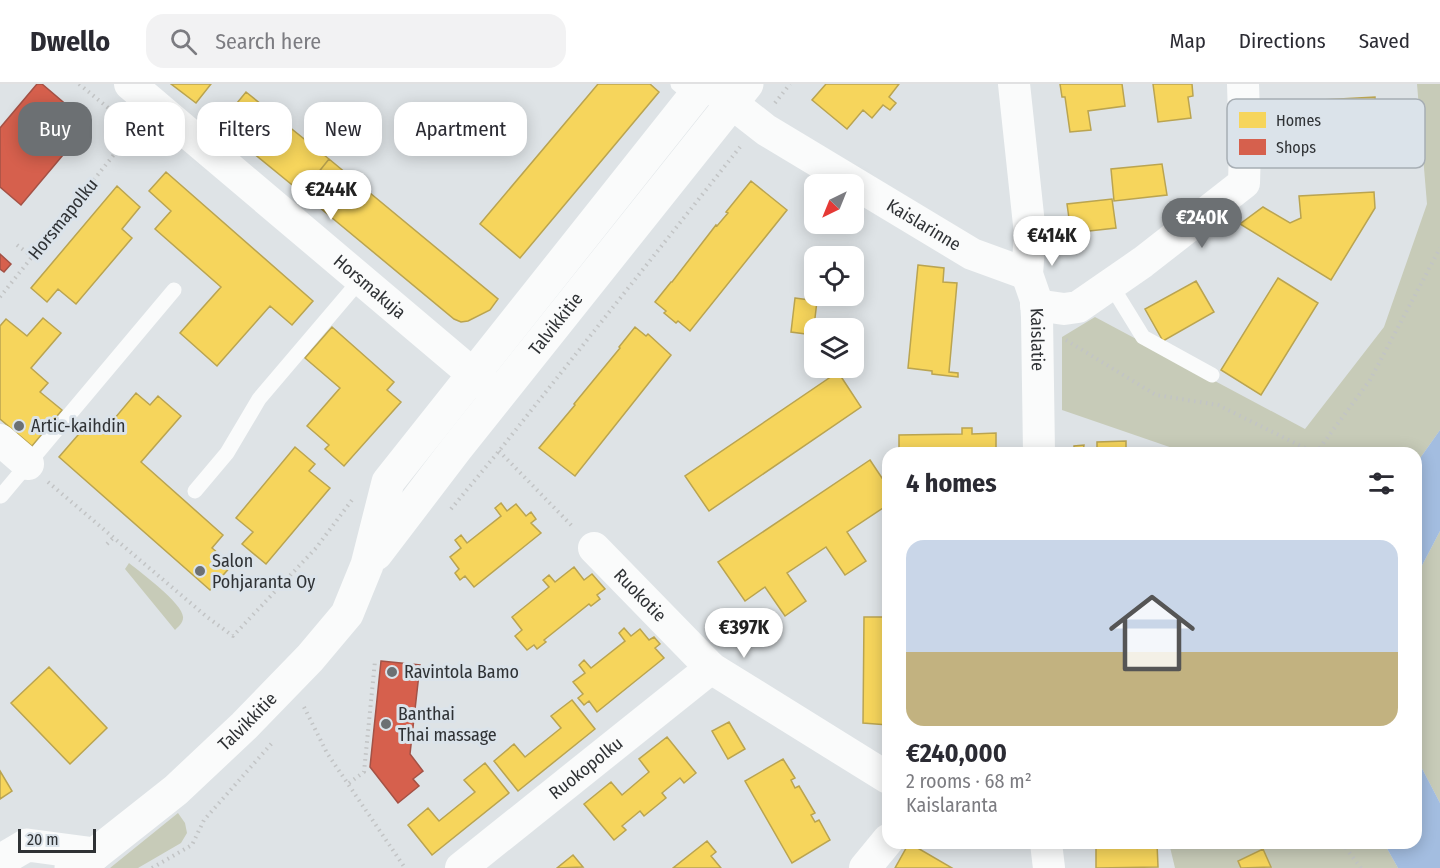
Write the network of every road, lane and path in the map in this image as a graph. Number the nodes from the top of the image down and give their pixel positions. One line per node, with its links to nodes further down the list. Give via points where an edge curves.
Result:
1 (79, 84): 8 (path)
2 (130, 84): 16 (street, Horsmakuja)
3 (790, 84): 9 (path)
4 (1014, 84): 15 (street, Kaislatie, via 1030,234)
5 (1243, 84): 7 (street)
6 (712, 94): 9 (street, Kaislarinne); 21 (main road, Talvikkitie); 23 (main road, Talvikkitie)
7 (1243, 99)
8 (104, 104)
9 (758, 124): 15 (street, Kaislarinne, via 972,254); 28 (path)
10 (113, 156): 14 (path, Horsmapolku)
11 (1244, 168): 17 (street, via 1244,183)
12 (17, 245): 14 (path)
13 (1440, 248): 27 (path, via 1370,380)
14 (33, 257): 19 (path, Horsmapolku)
15 (1027, 274): 20 (street, Kaislatie)
16 (361, 279): 21 (street, Horsmakuja); 30 (lane, via 259,399 227,453)
17 (1111, 285): 20 (street, via 1072,308); 22 (lane, via 1143,337)
18 (174, 290): 29 (lane)
19 (0, 297)
20 (1036, 319): 25 (street, Kaislatie); 26 (path, via 1156,395 1218,405)
21 (474, 375): 23 (street, Horsmakuja); 37 (main road, Talvikkitie, via 388,482)
22 (1212, 375)
23 (499, 396): 37 (main road, Talvikkitie)
24 (0, 440): 29 (street)
25 (1039, 447)
26 (1304, 447)
27 (1320, 447)
28 (499, 452): 33 (path); 36 (path)
29 (28, 464): 32 (lane); 34 (path)
30 (195, 491)
31 (358, 491): 34 (path, via 316,548 232,636)
32 (1, 496)
33 (447, 514)
34 (114, 537): 35 (path)
35 (107, 544)
36 (594, 548): 39 (street, Ruokotie)
37 (367, 565): 49 (main road, Talvikkitie, via 347,614 310,658 176,790)
38 (375, 661): 45 (path, via 364,772)
39 (711, 668): 44 (street, Ruokotie); 52 (street, Ruokopolku)
40 (306, 699): 41 (path)
41 (303, 707): 42 (path); 45 (path, via 327,753)
42 (296, 716)
43 (272, 743): 50 (path, via 204,820 192,845)
44 (882, 774)
45 (349, 783): 51 (path)
46 (882, 848): 53 (street)
47 (1347, 849): 54 (path)
48 (0, 861): 49 (main road, Talvikkitie, via 27,845)
49 (83, 861)
50 (152, 868)
51 (405, 868)
52 (461, 868)
53 (866, 868)
54 (1361, 868)

